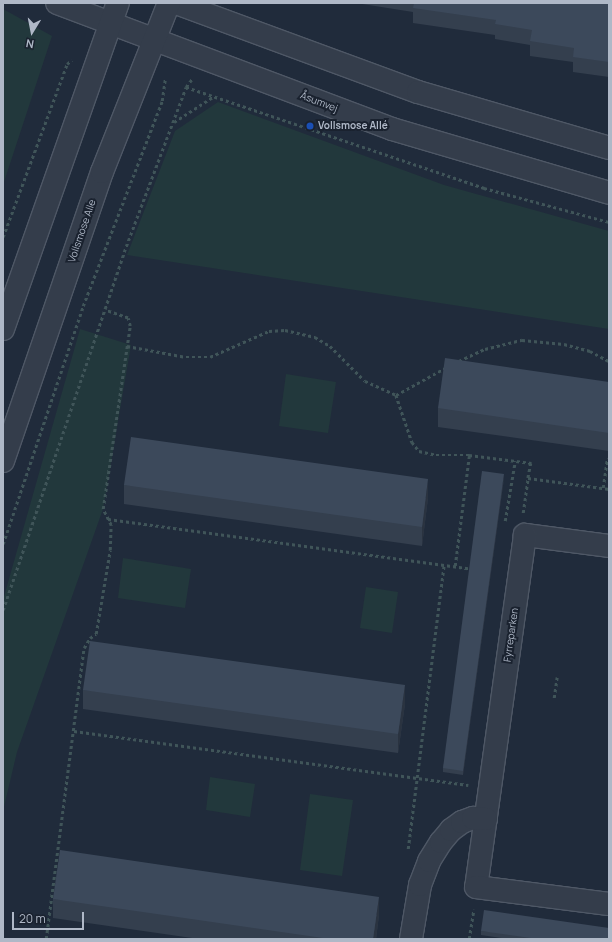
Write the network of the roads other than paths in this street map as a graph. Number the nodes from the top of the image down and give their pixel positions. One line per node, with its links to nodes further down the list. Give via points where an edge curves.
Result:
1 (58, 3): 5 (street, Åsumvej)
2 (118, 3): 5 (street)
3 (169, 3): 6 (street, Vollsmose Alle)
4 (176, 3): 7 (street, via 418,92)
5 (111, 24): 6 (street, Åsumvej); 9 (street)
6 (155, 40): 8 (street, Åsumvej, via 392,129); 10 (street, Vollsmose Alle, via 102,172)
7 (609, 148)
8 (609, 193)
9 (3, 329)
10 (3, 461)
11 (609, 546): 12 (street, Fyrreparken, via 526,535)
12 (486, 819): 13 (street, Fyrreparken, via 476,887); 14 (street, via 473,818 462,822 451,830 437,848 420,885)
13 (609, 904)
14 (411, 939)

